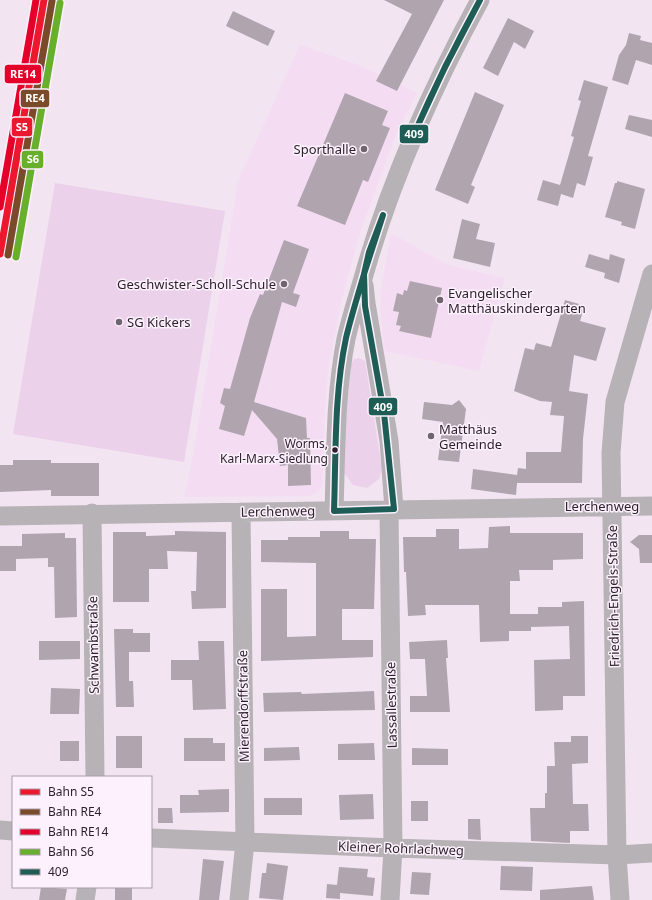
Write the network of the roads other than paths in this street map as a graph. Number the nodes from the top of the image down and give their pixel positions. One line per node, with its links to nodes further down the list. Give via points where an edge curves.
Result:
1 (480, 0): 3 (street, via 456,43 411,141 373,242)
2 (652, 274): 4 (street, Friedrich-Engels-Straße, via 615,402 611,453)
3 (364, 276): 6 (street, Lassallestraße, via 366,303 389,441); 7 (street, via 352,315 341,370)
4 (612, 505): 5 (street, Lerchenweg); 6 (street, Lerchenweg); 18 (street, Friedrich-Engels-Straße)
5 (652, 506)
6 (392, 509): 7 (street, Lerchenweg); 16 (street, Lassallestraße)
7 (334, 511): 8 (street, Lerchenweg)
8 (241, 512): 9 (street, Lerchenweg); 15 (street, Mierendorffstraße)
9 (92, 513): 10 (street, Lerchenweg); 11 (street, Schwambstraße)
10 (0, 516)
11 (95, 776)
12 (0, 830): 13 (street)
13 (12, 831)
14 (152, 838): 15 (street, Kleiner Rohrlachweg)
15 (245, 842): 16 (street, Kleiner Rohrlachweg); 21 (street, Mierendorffstraße)
16 (393, 848): 18 (street, Kleiner Rohrlachweg); 22 (street, Lassallestraße)
17 (652, 853): 18 (street, Kleiner Rohrlachweg)
18 (617, 855): 23 (street, Friedrich-Engels-Straße)
19 (87, 888): 20 (street)
20 (85, 900)
21 (239, 900)
22 (390, 900)
23 (620, 900)

